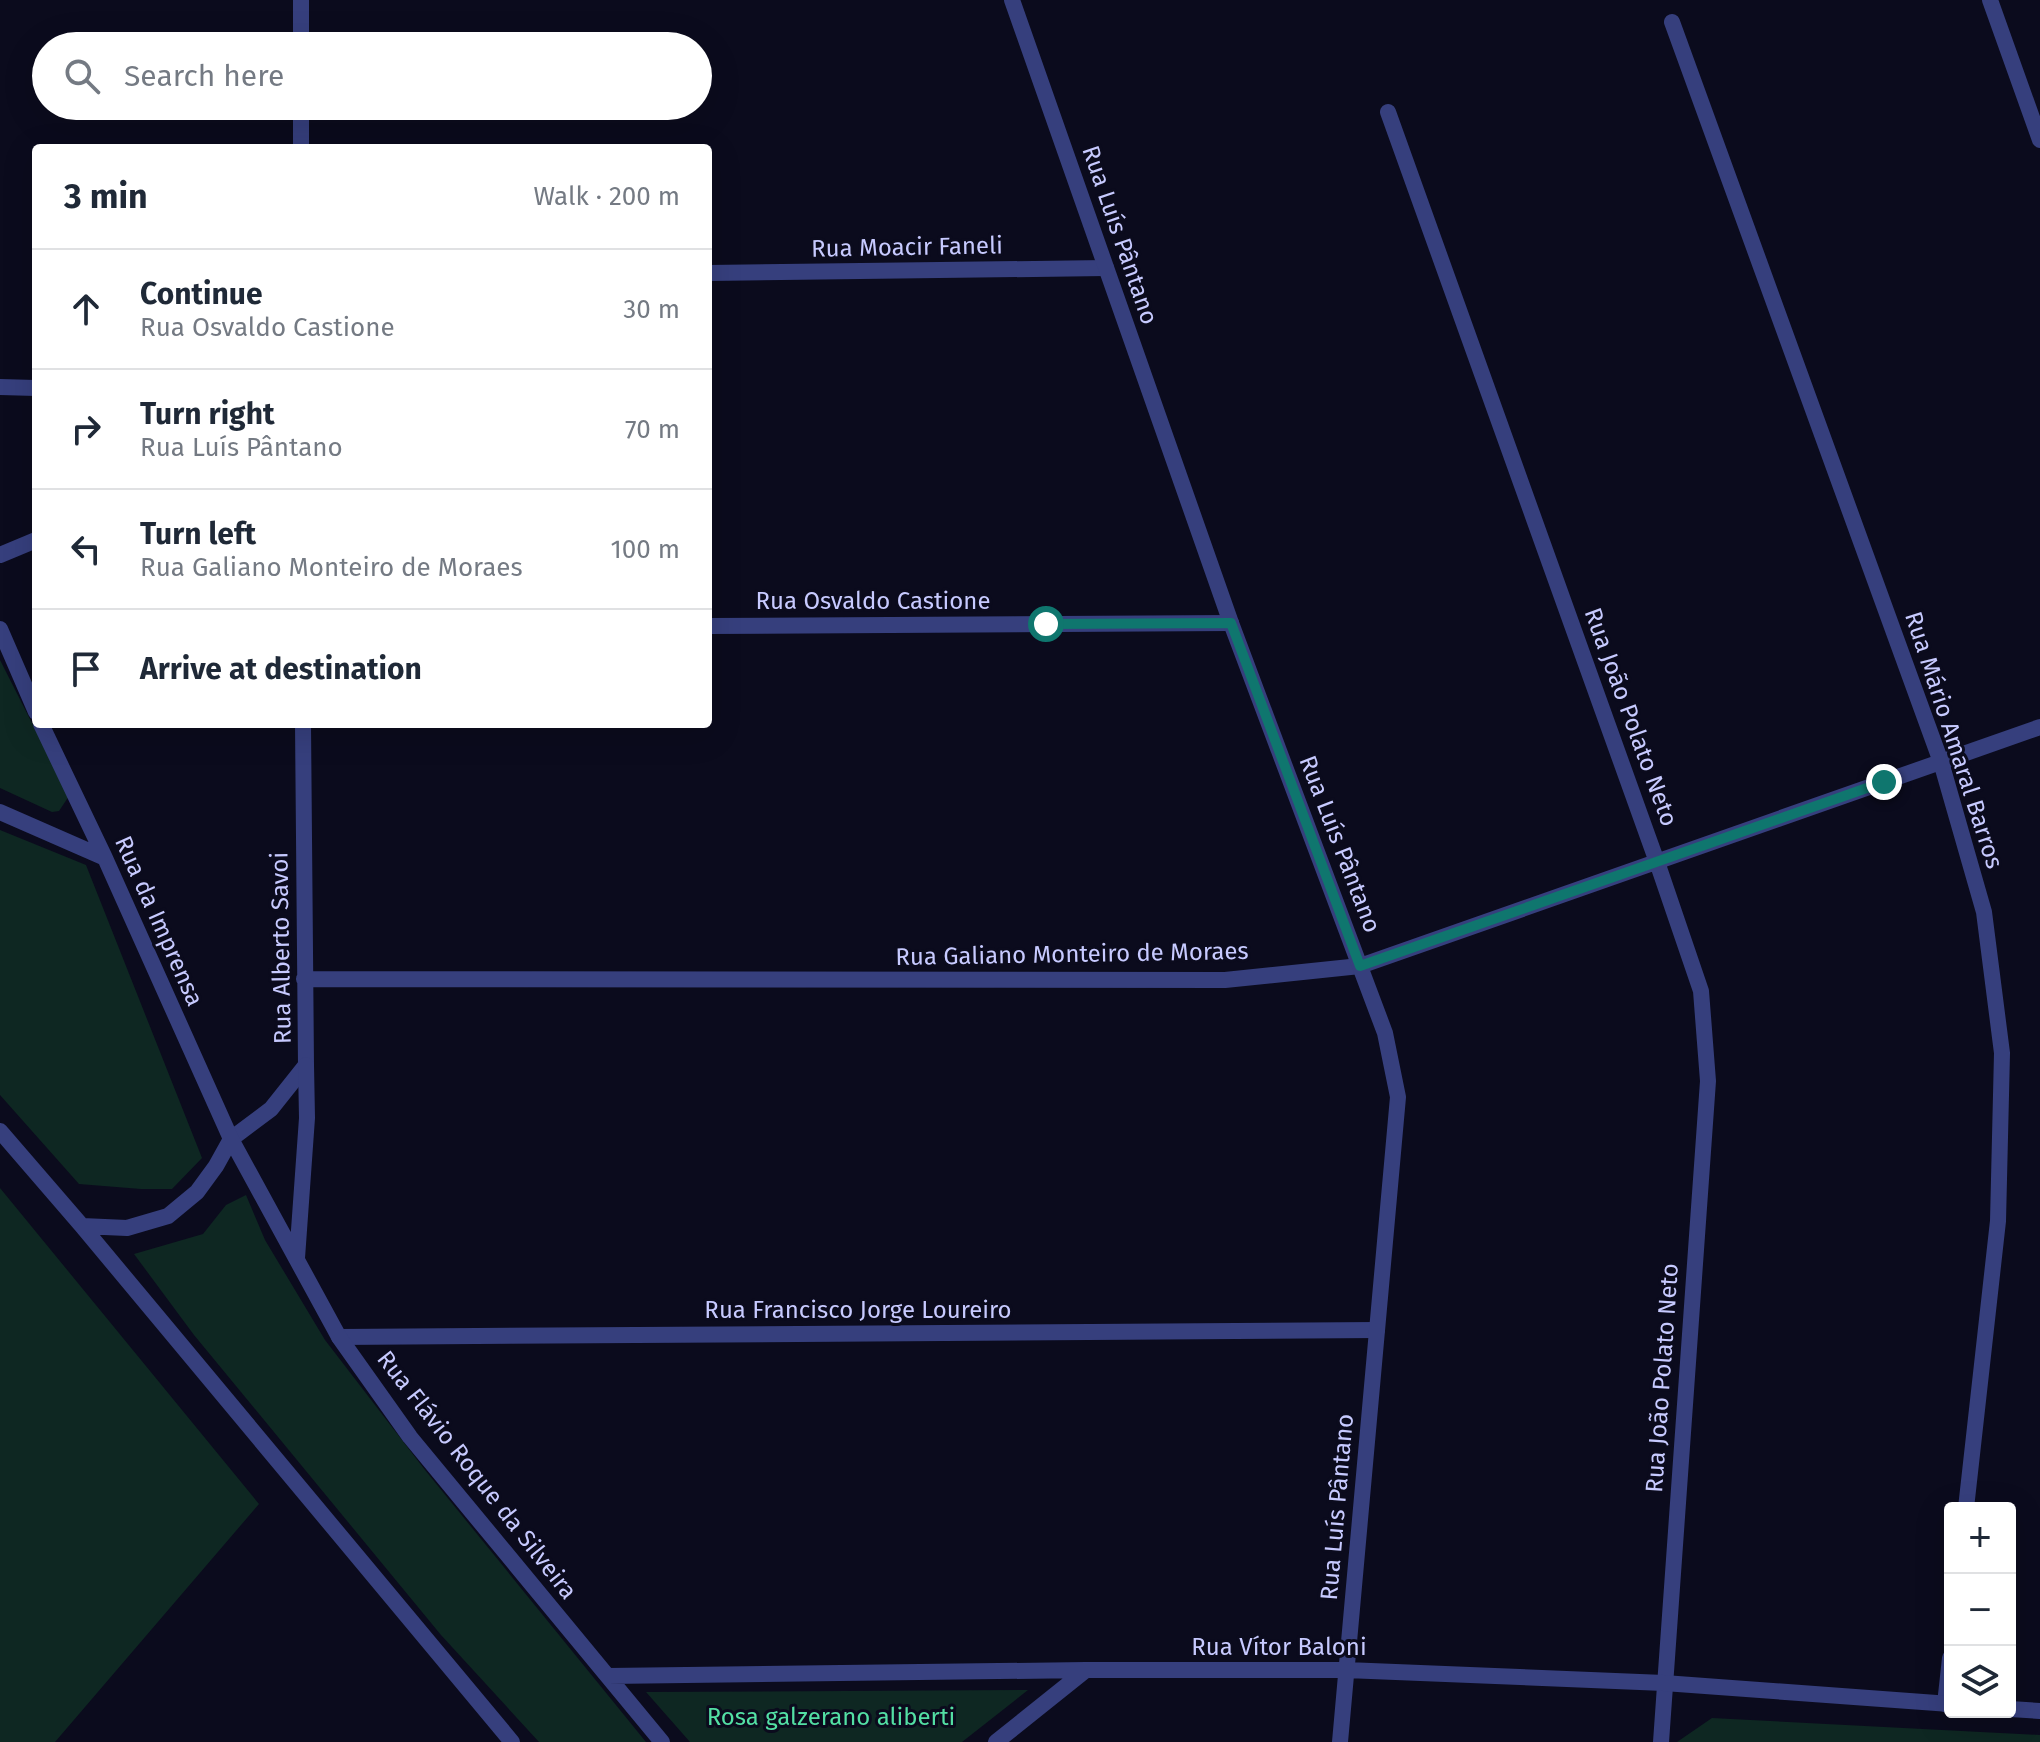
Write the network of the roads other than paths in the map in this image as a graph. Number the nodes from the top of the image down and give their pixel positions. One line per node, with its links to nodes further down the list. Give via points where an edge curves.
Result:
1 (301, 0): 5 (street)
2 (1012, 0): 10 (street, Rua Luís Pântano)
3 (1990, 0): 8 (street)
4 (1672, 22): 23 (street, Rua Mário Amaral Barros)
5 (301, 32)
6 (1388, 112): 26 (street, Rua João Polato Neto)
7 (301, 120): 9 (street)
8 (2040, 140)
9 (301, 144)
10 (1106, 268): 11 (street, Rua Moacir Faneli); 16 (street, Rua Luís Pântano)
11 (712, 273)
12 (0, 387): 13 (street)
13 (32, 388)
14 (32, 542): 15 (street)
15 (0, 555)
16 (1231, 623): 17 (street, Rua Osvaldo Castione); 27 (street, Rua Luís Pântano)
17 (712, 626)
18 (0, 629): 19 (street)
19 (32, 703)
20 (2040, 727): 23 (street, Rua Galiano Monteiro de Moraes)
21 (43, 728): 25 (street, Rua da Imprensa)
22 (303, 728): 28 (street, Rua Alberto Savoi)
23 (1941, 762): 26 (street, Rua Galiano Monteiro de Moraes); 36 (street, Rua Mário Amaral Barros, via 1984,912 2002,1053 1998,1221)
24 (0, 812): 25 (street)
25 (105, 858): 31 (street, Rua da Imprensa)
26 (1657, 862): 27 (street, Rua Galiano Monteiro de Moraes); 40 (street, Rua João Polato Neto, via 1701,991 1708,1081)
27 (1360, 966): 28 (street, Rua Galiano Monteiro de Moraes, via 1225,980); 34 (street, Rua Luís Pântano, via 1385,1033 1398,1097)
28 (304, 979): 29 (street, Rua Alberto Savoi)
29 (306, 1065): 31 (street, Rua Alberto Savoi, via 271,1109); 33 (street)
30 (0, 1131): 32 (street)
31 (231, 1139): 32 (street, via 197,1192 168,1216 127,1228); 33 (street, Rua Flávio Roque da Silveira)
32 (82, 1226): 44 (street)
33 (297, 1260): 35 (street, Rua Flávio Roque da Silveira)
34 (1377, 1330): 35 (street, Rua Francisco Jorge Loureiro); 38 (street, Rua Luís Pântano)
35 (339, 1337): 39 (street, Rua Flávio Roque da Silveira, via 410,1437)
36 (1967, 1502)
37 (1086, 1670): 38 (street, Rua Vítor Baloni); 39 (street, Rua Vítor Baloni); 46 (street)
38 (1346, 1670): 40 (street, Rua Vítor Baloni); 47 (street, Rua Luís Pântano)
39 (608, 1676): 45 (street, Rua Flávio Roque da Silveira)
40 (1664, 1683): 41 (street, Rua Vítor Baloni); 48 (street, Rua João Polato Neto)
41 (1944, 1704)
42 (2016, 1709): 43 (street)
43 (2040, 1711)
44 (512, 1742)
45 (662, 1742)
46 (996, 1742)
47 (1340, 1742)
48 (1661, 1742)

